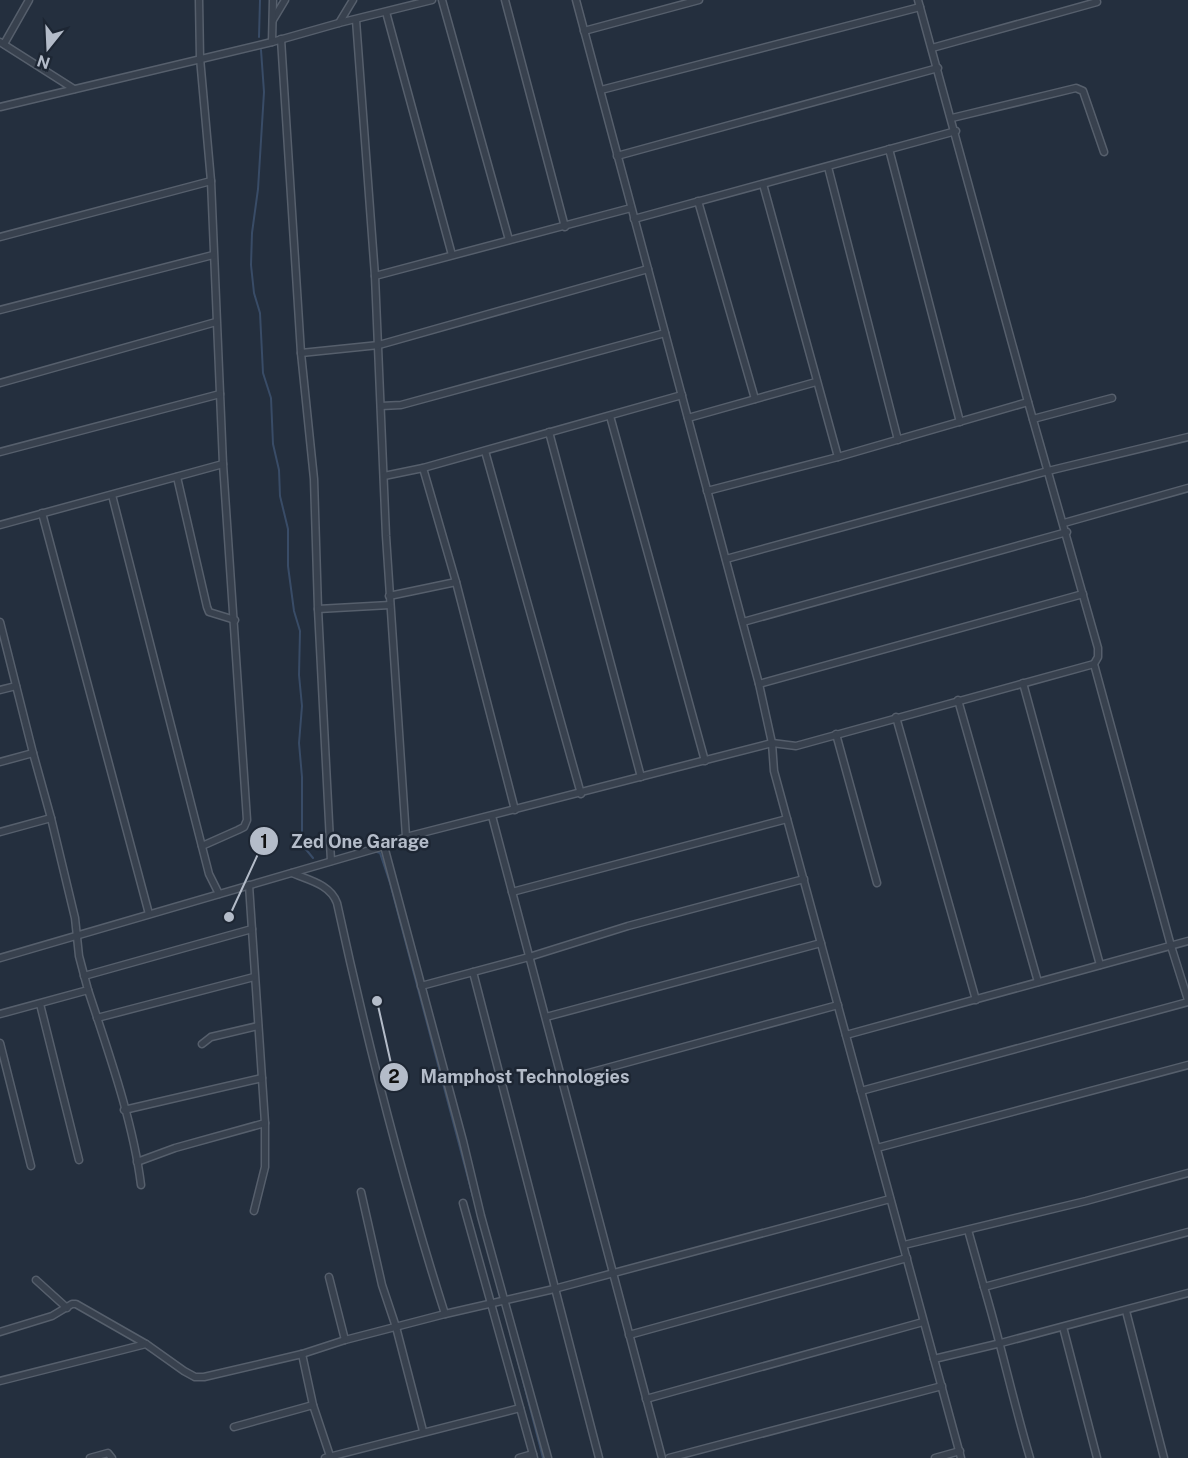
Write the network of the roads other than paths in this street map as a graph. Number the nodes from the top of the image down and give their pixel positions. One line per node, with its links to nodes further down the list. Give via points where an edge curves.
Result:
1 (29, 0): 21 (street)
2 (199, 0): 23 (street)
3 (353, 0): 17 (street)
4 (432, 0): 11 (street)
5 (442, 0): 41 (street)
6 (505, 0): 39 (street)
7 (576, 0): 18 (street)
8 (699, 0): 18 (street)
9 (285, 1): 10 (street); 16 (street)
10 (273, 2): 16 (street)
11 (419, 2): 14 (street)
12 (1097, 2): 22 (street)
13 (919, 3): 22 (street); 26 (street)
14 (386, 12): 15 (street); 43 (street)
15 (356, 20): 17 (street); 45 (street)
16 (272, 21): 20 (street)
17 (339, 22): 19 (street)
18 (584, 31): 26 (street)
19 (281, 39): 20 (street); 50 (street)
20 (272, 42): 23 (street)
21 (2, 43): 25 (street)
22 (932, 48): 24 (street)
23 (200, 58): 25 (street); 34 (street)
24 (938, 68): 28 (street); 32 (street)
25 (74, 89): 27 (street)
26 (601, 90): 32 (street)
27 (2, 104)
28 (952, 118): 29 (street); 31 (street, via 1076,88 1083,92)
29 (956, 131): 30 (street); 57 (street)
30 (889, 150): 33 (street); 62 (street)
31 (1104, 152)
32 (617, 156): 37 (street)
33 (828, 166): 35 (street); 65 (street)
34 (211, 181): 40 (street); 42 (street)
35 (763, 184): 36 (street); 51 (street)
36 (698, 201): 38 (street); 56 (street)
37 (631, 208): 38 (street); 39 (street)
38 (634, 219): 44 (street)
39 (565, 226): 41 (street)
40 (0, 237)
41 (509, 240): 43 (street)
42 (213, 255): 46 (street); 47 (street)
43 (452, 255): 45 (street)
44 (648, 269): 48 (street); 49 (street)
45 (375, 276): 49 (street)
46 (0, 310)
47 (216, 322): 52 (street); 53 (street)
48 (665, 333): 54 (street); 58 (street, via 400,405)
49 (379, 345): 50 (street); 58 (street)
50 (301, 353): 86 (street, via 314,478)
51 (816, 382): 56 (street); 68 (street)
52 (0, 383)
53 (220, 394): 67 (street); 69 (street)
54 (682, 395): 59 (street); 60 (street)
55 (1112, 398): 61 (street)
56 (754, 399): 60 (street)
57 (1028, 402): 61 (street); 62 (street)
58 (381, 406): 72 (street)
59 (610, 416): 63 (street); 100 (street)
60 (688, 418): 75 (street)
61 (1033, 419): 71 (street)
62 (960, 422): 65 (street)
63 (549, 432): 66 (street); 102 (street)
64 (1188, 437): 71 (street)
65 (898, 440): 68 (street)
66 (485, 451): 70 (street); 103 (street)
67 (0, 452)
68 (838, 457): 75 (street)
69 (223, 464): 73 (street); 87 (street)
70 (423, 468): 72 (street); 82 (street)
71 (1048, 471): 78 (street); 81 (street)
72 (384, 476): 84 (street)
73 (177, 477): 76 (street); 87 (street, via 209,612)
74 (1188, 488): 78 (street)
75 (707, 491): 81 (street)
76 (112, 495): 77 (street); 110 (street)
77 (42, 513): 79 (street); 119 (street)
78 (1064, 523): 80 (street)
79 (0, 525)
80 (1066, 532): 83 (street); 89 (street)
81 (726, 558): 89 (street)
82 (456, 582): 84 (street); 104 (street)
83 (1083, 594): 90 (street, via 1098,648); 92 (street)
84 (389, 596): 85 (street)
85 (390, 605): 86 (street); 109 (street)
86 (318, 609): 112 (street)
87 (235, 621): 110 (street, via 247,820 244,827)
88 (0, 622): 93 (street)
89 (743, 622): 92 (street)
90 (1094, 664): 91 (street); 124 (street)
91 (1023, 683): 95 (street); 127 (street)
92 (759, 684): 98 (street)
93 (16, 686): 94 (street); 99 (street)
94 (0, 690)
95 (958, 700): 96 (street); 131 (street)
96 (896, 717): 97 (street); 134 (street)
97 (836, 734): 98 (street, via 796,746); 115 (street)
98 (772, 743): 100 (street); 107 (street, via 774,771)
99 (33, 753): 101 (street); 106 (street)
100 (705, 761): 102 (street)
101 (0, 762)
102 (641, 777): 103 (street)
103 (581, 794): 104 (street)
104 (515, 810): 105 (street)
105 (492, 816): 109 (street); 117 (street)
106 (51, 818): 108 (street); 121 (street)
107 (787, 819): 114 (street); 117 (street)
108 (0, 832)
109 (406, 837): 111 (street)
110 (202, 846): 118 (street)
111 (384, 846): 112 (street); 132 (street)
112 (331, 861): 113 (street)
113 (291, 872): 116 (street); 175 (street, via 334,894 406,1184)
114 (804, 879): 123 (street); 125 (street)
115 (877, 884)
116 (249, 885): 118 (street); 120 (street)
117 (512, 892): 125 (street)
118 (219, 894): 119 (street)
119 (149, 914): 121 (street)
120 (252, 929): 129 (street); 130 (street)
121 (78, 934): 126 (street); 129 (street)
122 (1188, 941): 124 (street)
123 (821, 943): 137 (street); 139 (street)
124 (1171, 946): 127 (street); 135 (street)
125 (529, 957): 128 (street); 139 (street)
126 (0, 958)
127 (1100, 965): 131 (street)
128 (473, 972): 132 (street); 169 (street)
129 (84, 976): 133 (street)
130 (254, 977): 140 (street); 141 (street)
131 (1038, 982): 134 (street)
132 (421, 986): 171 (street)
133 (88, 990): 136 (street); 140 (street)
134 (976, 1000): 142 (street)
135 (1188, 1001): 148 (street)
136 (40, 1004): 138 (street); 152 (street)
137 (838, 1005): 142 (street); 147 (street)
138 (0, 1014)
139 (546, 1017): 147 (street)
140 (97, 1018): 149 (street)
141 (258, 1026): 144 (street, via 211,1037); 146 (street)
142 (846, 1035): 148 (street)
143 (0, 1043): 154 (street)
144 (202, 1044)
145 (1188, 1065): 151 (street)
146 (262, 1078): 149 (street); 150 (street)
147 (563, 1080): 165 (street)
148 (861, 1091): 151 (street)
149 (124, 1110): 153 (street)
150 (265, 1123): 153 (street); 160 (street, via 265,1167)
151 (877, 1148): 158 (street)
152 (79, 1160)
153 (137, 1161): 156 (street)
154 (31, 1166)
155 (1188, 1173): 161 (street)
156 (141, 1185)
157 (361, 1192): 178 (street)
158 (890, 1199): 163 (street); 165 (street)
159 (463, 1203): 172 (street)
160 (254, 1211)
161 (968, 1230): 163 (street); 168 (street)
162 (1188, 1232): 168 (street)
163 (904, 1245): 164 (street)
164 (907, 1258): 176 (street); 180 (street)
165 (614, 1273): 169 (street); 180 (street)
166 (328, 1277): 181 (street)
167 (36, 1280): 173 (street)
168 (984, 1287): 182 (street)
169 (554, 1289): 171 (street); 200 (street)
170 (1187, 1296): 174 (street)
171 (504, 1301): 172 (street); 199 (street)
172 (491, 1304): 175 (street); 190 (street)
173 (67, 1308): 179 (street); 183 (street, via 76,1304)
174 (1126, 1311): 177 (street); 206 (street)
175 (445, 1314): 178 (street)
176 (923, 1322): 185 (street); 188 (street)
177 (1063, 1327): 182 (street); 205 (street)
178 (396, 1328): 181 (street); 192 (street)
179 (0, 1332)
180 (629, 1335): 188 (street)
181 (345, 1340): 184 (street)
182 (1001, 1343): 185 (street); 204 (street, via 1015,1412)
183 (146, 1344): 184 (street, via 195,1377); 186 (street)
184 (302, 1354): 189 (street)
185 (934, 1359): 187 (street)
186 (0, 1381)
187 (942, 1386): 193 (street); 202 (street)
188 (646, 1398): 201 (street)
189 (313, 1405): 191 (street); 195 (street)
190 (520, 1408): 192 (street); 194 (street)
191 (234, 1427)
192 (423, 1431): 195 (street)
193 (961, 1455): 203 (street)
194 (533, 1456): 198 (street)
195 (327, 1457)
196 (90, 1458): 197 (street, via 108,1453)
197 (112, 1458)
198 (519, 1458)
199 (548, 1458)
200 (599, 1458)
201 (662, 1458)
202 (669, 1458)
203 (935, 1458)
204 (1030, 1458)
205 (1097, 1458)
206 (1164, 1458)

